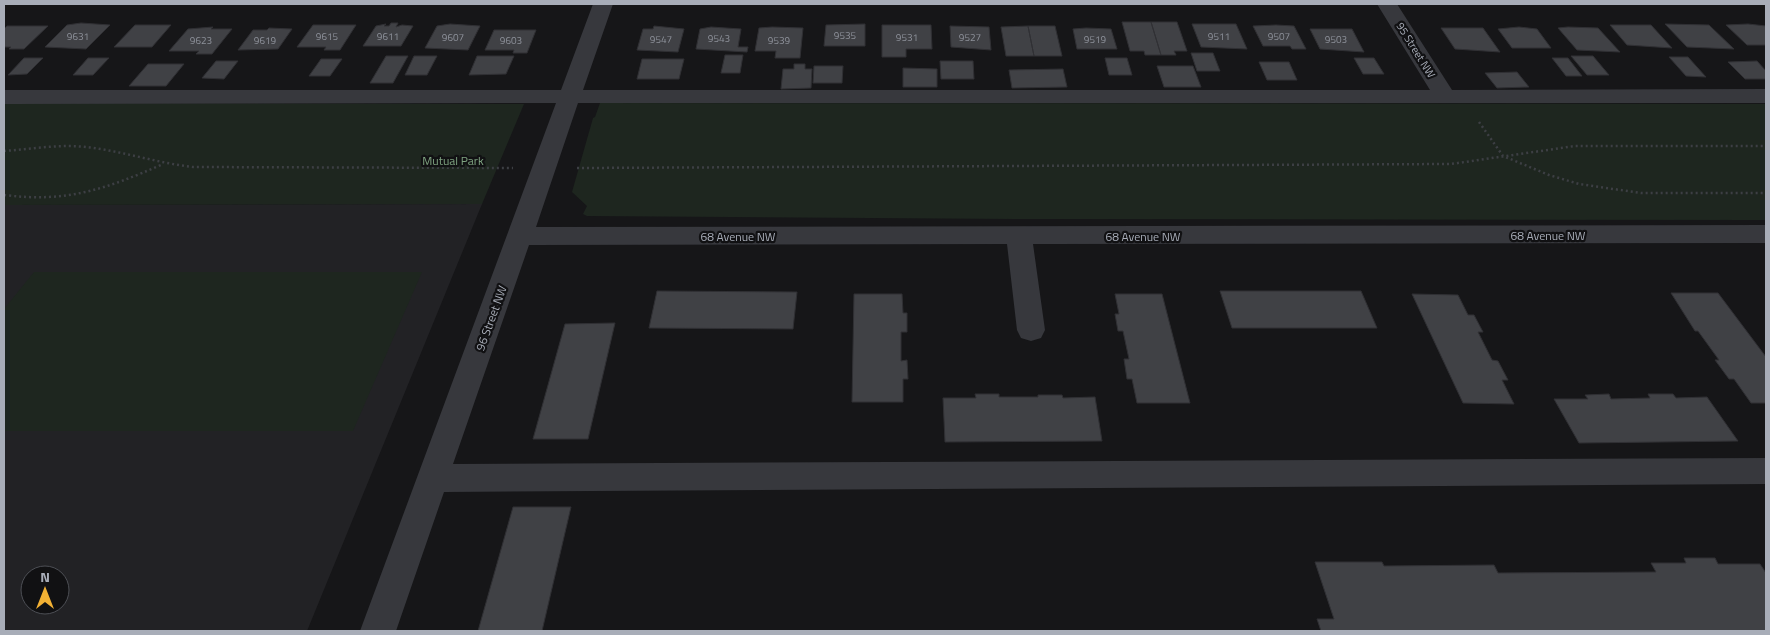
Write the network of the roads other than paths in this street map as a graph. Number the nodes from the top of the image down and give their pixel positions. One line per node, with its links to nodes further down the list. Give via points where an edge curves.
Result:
1 (603, 4): 6 (street, 96 Street NW)
2 (1387, 4): 3 (street, 95 Street NW)
3 (1445, 96): 4 (street); 6 (street)
4 (1766, 96)
5 (4, 97): 6 (street)
6 (570, 97): 8 (street, 96 Street NW)
7 (1766, 234): 9 (street, 68 Avenue NW)
8 (521, 236): 9 (street, 68 Avenue NW); 12 (street, 96 Street NW)
9 (1019, 236): 10 (street)
10 (1031, 330)
11 (1766, 471): 12 (street)
12 (433, 478): 13 (street, 96 Street NW)
13 (378, 631)

